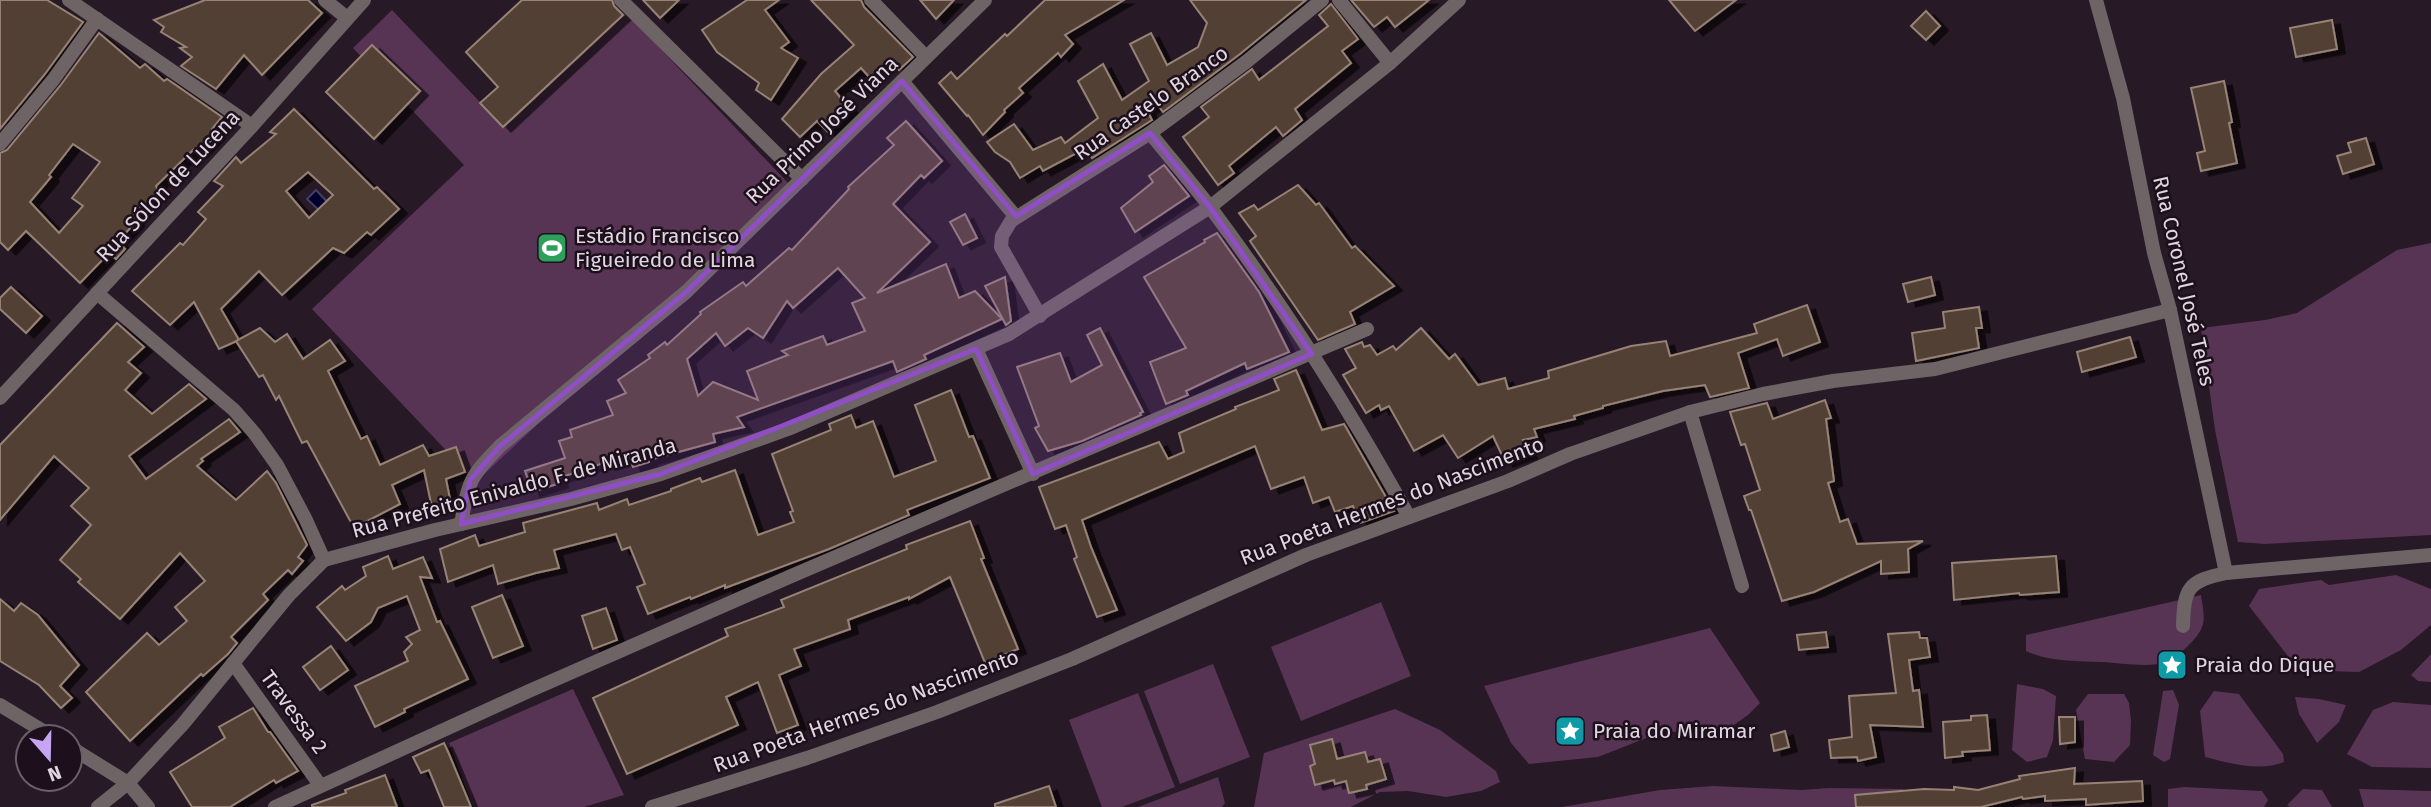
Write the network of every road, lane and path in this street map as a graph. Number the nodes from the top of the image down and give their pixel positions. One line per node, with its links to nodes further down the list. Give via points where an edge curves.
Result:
1 (69, 0): 12 (street)
2 (325, 0): 11 (street)
3 (364, 0): 11 (street, Rua Sólon de Lucena)
4 (621, 0): 19 (street)
5 (871, 0): 13 (street)
6 (985, 0): 13 (street, Rua Primo José Viana)
7 (1322, 0): 17 (street, Rua Castelo Branco)
8 (1339, 0): 14 (street)
9 (1459, 0): 14 (street, Rua Prefeito Enivaldo F. de Miranda)
10 (2096, 0): 23 (street, Rua Coronel José Teles)
11 (347, 18): 16 (street, Rua Sólon de Lucena)
12 (97, 19): 16 (street); 18 (street)
13 (926, 57): 15 (street, Rua Primo José Viana)
14 (1390, 63): 20 (street, Rua Prefeito Enivaldo F. de Miranda)
15 (902, 81): 19 (street, Rua Primo José Viana); 21 (street)
16 (252, 126): 22 (street, Rua Sólon de Lucena)
17 (1150, 133): 20 (street); 21 (street, Rua Castelo Branco)
18 (0, 144)
19 (802, 178): 32 (street, Rua Primo José Viana, via 686,292 475,471)
20 (1210, 207): 24 (street, Rua Prefeito Enivaldo F. de Miranda); 27 (street)
21 (1016, 217): 24 (street, Rua Castelo Branco, via 1002,236 1004,253)
22 (97, 293): 28 (street, Rua Sólon de Lucena); 34 (street, via 234,410 255,434 277,465)
23 (2170, 310): 29 (street, Rua Poeta Hermes do Nascimento, via 1935,369 1833,381); 35 (street, Rua Coronel José Teles)
24 (1040, 316): 26 (street, Rua Prefeito Enivaldo F. de Miranda)
25 (1367, 330): 27 (street)
26 (976, 349): 30 (street); 32 (street, Rua Prefeito Enivaldo F. de Miranda, via 788,429 662,474)
27 (1312, 355): 30 (street); 31 (street)
28 (0, 398)
29 (1689, 412): 31 (street, Rua Poeta Hermes do Nascimento); 36 (street)
30 (1032, 474): 43 (street)
31 (1409, 517): 47 (street, Rua Poeta Hermes do Nascimento, via 1295,560 1072,659 937,712)
32 (461, 524): 34 (street, Rua Prefeito Enivaldo F. de Miranda)
33 (2431, 555): 35 (street)
34 (324, 561): 38 (street, Rua Prefeito Enivaldo F. de Miranda)
35 (2226, 573): 37 (street, via 2201,578 2190,588)
36 (1742, 586)
37 (2183, 626)
38 (233, 663): 42 (street, Rua Prefeito Enivaldo F. de Miranda); 43 (street, Travessa 2)
39 (0, 705): 40 (street)
40 (30, 723)
41 (84, 756): 42 (street)
42 (128, 783): 44 (street, Rua Prefeito Enivaldo F. de Miranda); 45 (street)
43 (320, 785): 46 (street)
44 (98, 807)
45 (148, 807)
46 (275, 807)
47 (652, 807)

